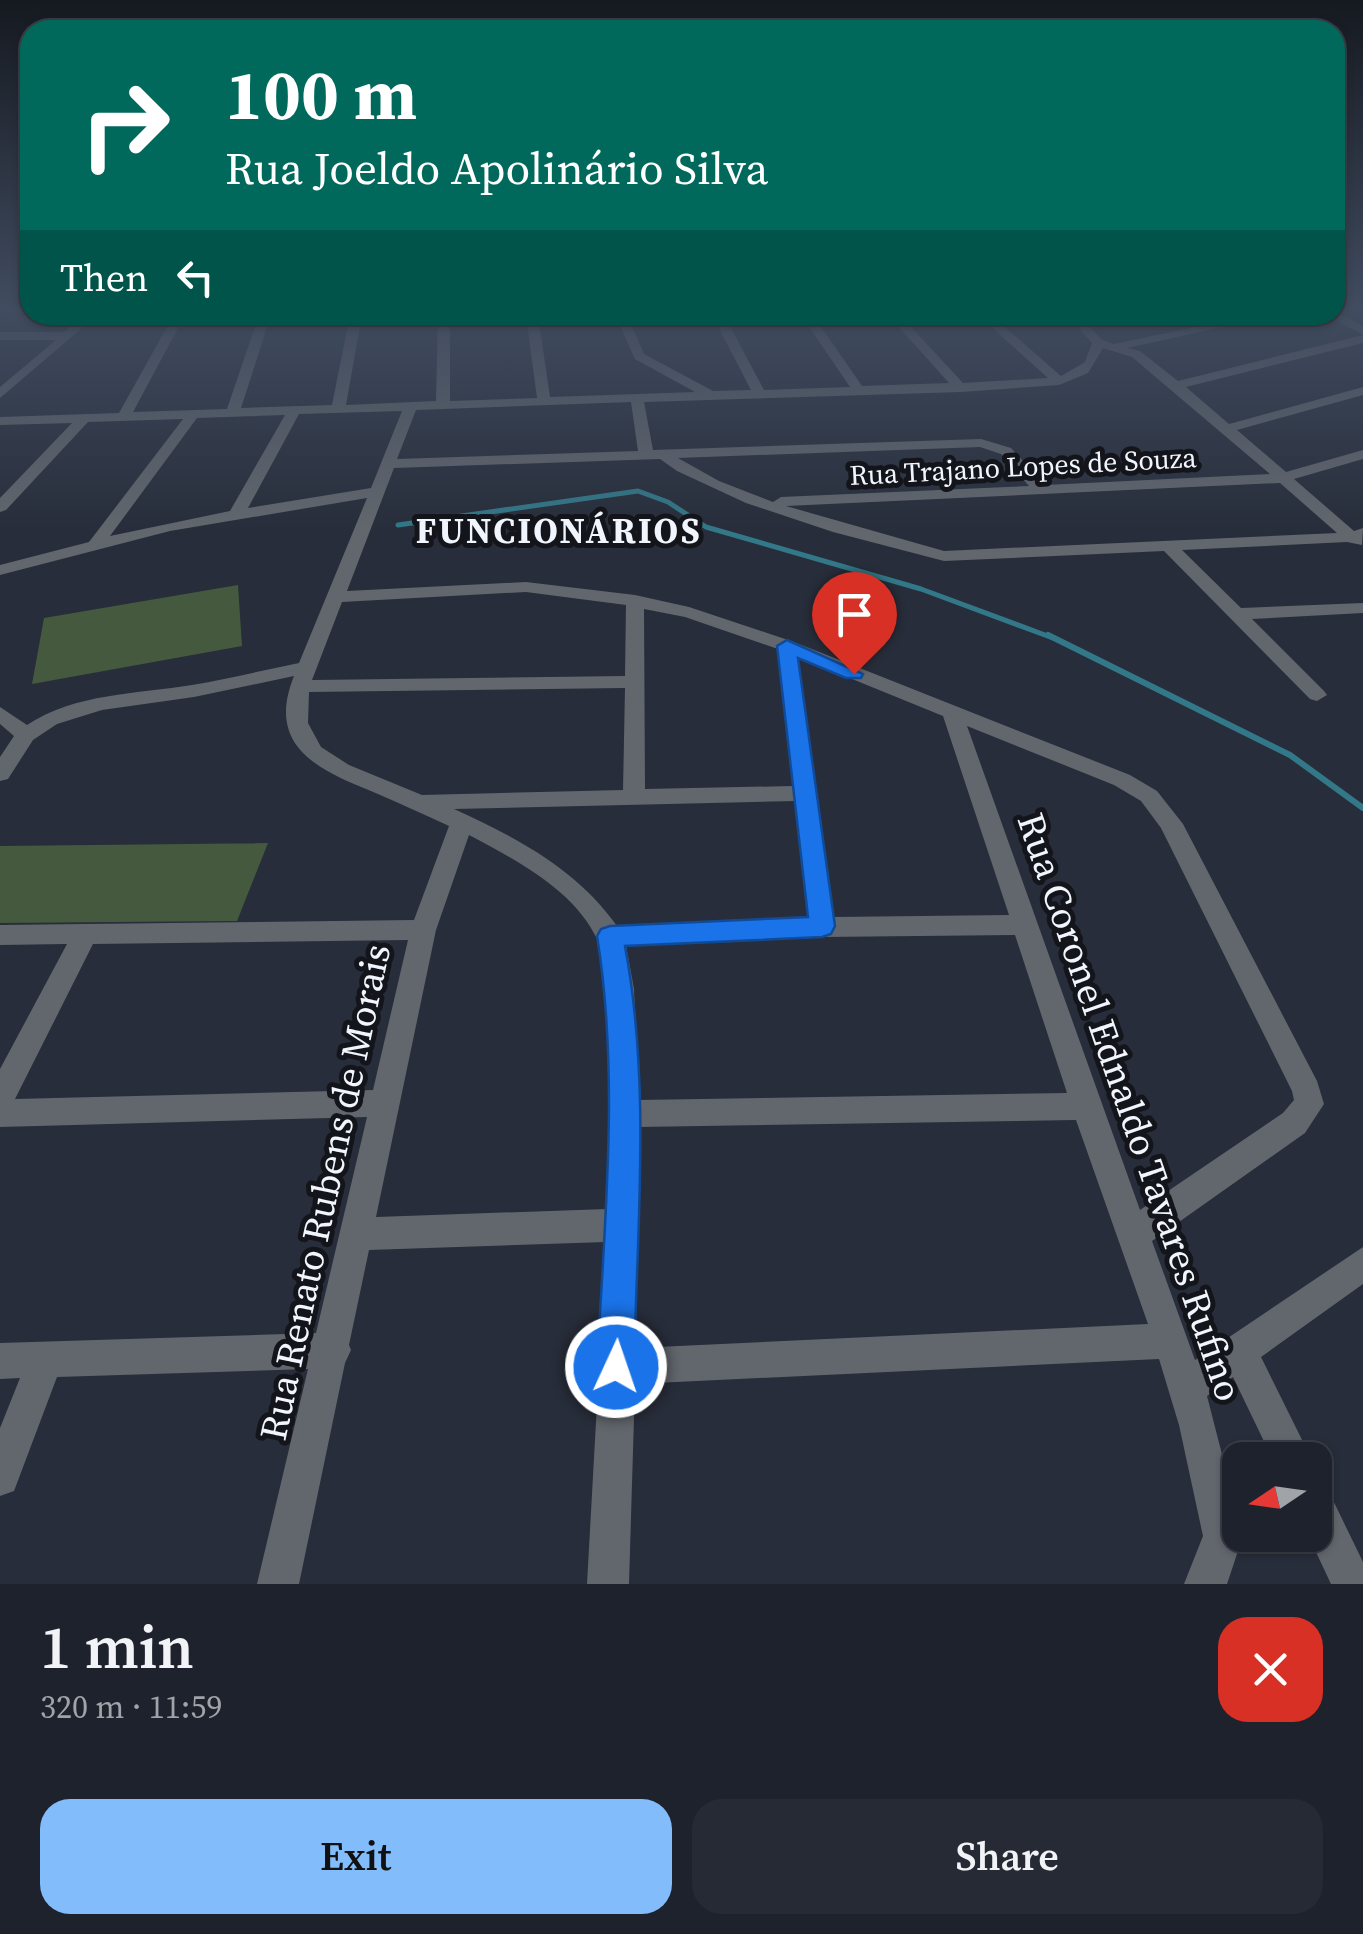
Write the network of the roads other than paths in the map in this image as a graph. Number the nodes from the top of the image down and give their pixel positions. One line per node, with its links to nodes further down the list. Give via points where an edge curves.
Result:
1 (141, 384): 26 (street)
2 (242, 384): 24 (street)
3 (343, 384): 22 (street)
4 (443, 384): 20 (street)
5 (541, 384): 19 (street)
6 (690, 384): 17 (street)
7 (755, 384): 16 (street)
8 (855, 384): 14 (street)
9 (957, 384): 13 (street)
10 (1018, 384): 13 (street)
11 (1180, 384): 12 (street)
12 (1176, 385): 29 (street)
13 (961, 388): 14 (street)
14 (859, 390): 16 (street)
15 (1363, 391): 29 (street)
16 (760, 394): 17 (street)
17 (712, 396): 18 (street)
18 (637, 400): 19 (street); 30 (street)
19 (544, 403): 20 (street)
20 (443, 406): 21 (street)
21 (410, 408): 22 (street); 32 (street)
22 (338, 412): 23 (street)
23 (293, 413): 24 (street); 38 (street)
24 (232, 415): 25 (street)
25 (191, 416): 26 (street); 40 (street)
26 (122, 419): 27 (street)
27 (82, 420): 28 (street); 37 (street)
28 (0, 422)
29 (1224, 429): 33 (street)
30 (654, 453): 32 (street); 35 (street, via 974,442 1006,452); 36 (street, via 688,474)
31 (1363, 454): 33 (street, Rua Trajano Lopes de Souza)
32 (389, 464): 34 (street)
33 (1284, 478): 35 (street, Rua Trajano Lopes de Souza); 39 (street)
34 (378, 491): 38 (street); 43 (street)
35 (1042, 491): 36 (street, Rua Trajano Lopes de Souza)
36 (766, 503): 41 (street, via 886,544 944,556)
37 (0, 506)
38 (237, 513): 40 (street)
39 (1359, 539): 41 (street)
40 (97, 542): 42 (street)
41 (1170, 546): 46 (street)
42 (0, 570)
43 (333, 597): 44 (street, via 526,586); 48 (street)
44 (635, 600): 47 (street); 49 (street)
45 (1363, 608): 46 (street)
46 (1237, 614): 50 (street)
47 (787, 646): 52 (street); 55 (street)
48 (303, 676): 49 (street); 53 (street, via 100,704 50,719); 57 (street, via 295,718 303,741 317,756)
49 (632, 682): 56 (street)
50 (1317, 695)
51 (0, 714): 53 (street)
52 (953, 716): 59 (street, Rua Coronel Ednaldo Tavares Rufino); 71 (street, via 1103,772 1148,796 1171,824 1307,1090 1309,1104 1294,1124)
53 (26, 735): 54 (street)
54 (0, 774)
55 (803, 792): 56 (street); 60 (street)
56 (634, 796): 57 (street)
57 (416, 802): 58 (street)
58 (463, 820): 61 (street, Rua Renato Rubens de Morais); 64 (street, via 540,865)
59 (1027, 925): 60 (street); 67 (street, Rua Coronel Ednaldo Tavares Rufino)
60 (822, 926): 64 (street)
61 (423, 930): 62 (street); 66 (street, Rua Renato Rubens de Morais)
62 (84, 934): 63 (street); 65 (street)
63 (0, 935)
64 (610, 936): 69 (street)
65 (0, 1098)
66 (385, 1103): 68 (street); 72 (street, Rua Renato Rubens de Morais)
67 (1086, 1106): 69 (street); 71 (street, Rua Coronel Ednaldo Tavares Rufino)
68 (0, 1113)
69 (625, 1114): 70 (street)
70 (622, 1226): 72 (street); 79 (street)
71 (1135, 1233): 74 (street, Rua Coronel Ednaldo Tavares Rufino)
72 (356, 1234): 75 (street, Rua Renato Rubens de Morais)
73 (1363, 1264): 76 (street)
74 (1171, 1341): 79 (street); 80 (street, Rua Coronel Ednaldo Tavares Rufino)
75 (332, 1350): 77 (street); 84 (street, Rua Renato Rubens de Morais)
76 (1239, 1352): 80 (street); 81 (street)
77 (45, 1360): 78 (street); 82 (street)
78 (0, 1362)
79 (616, 1367): 85 (street)
80 (1187, 1388): 86 (street, Rua Coronel Ednaldo Tavares Rufino, via 1224,1536)
81 (1283, 1442)
82 (0, 1477)
83 (1332, 1542): 87 (street)
84 (278, 1584)
85 (608, 1584)
86 (1206, 1584)
87 (1352, 1584)

